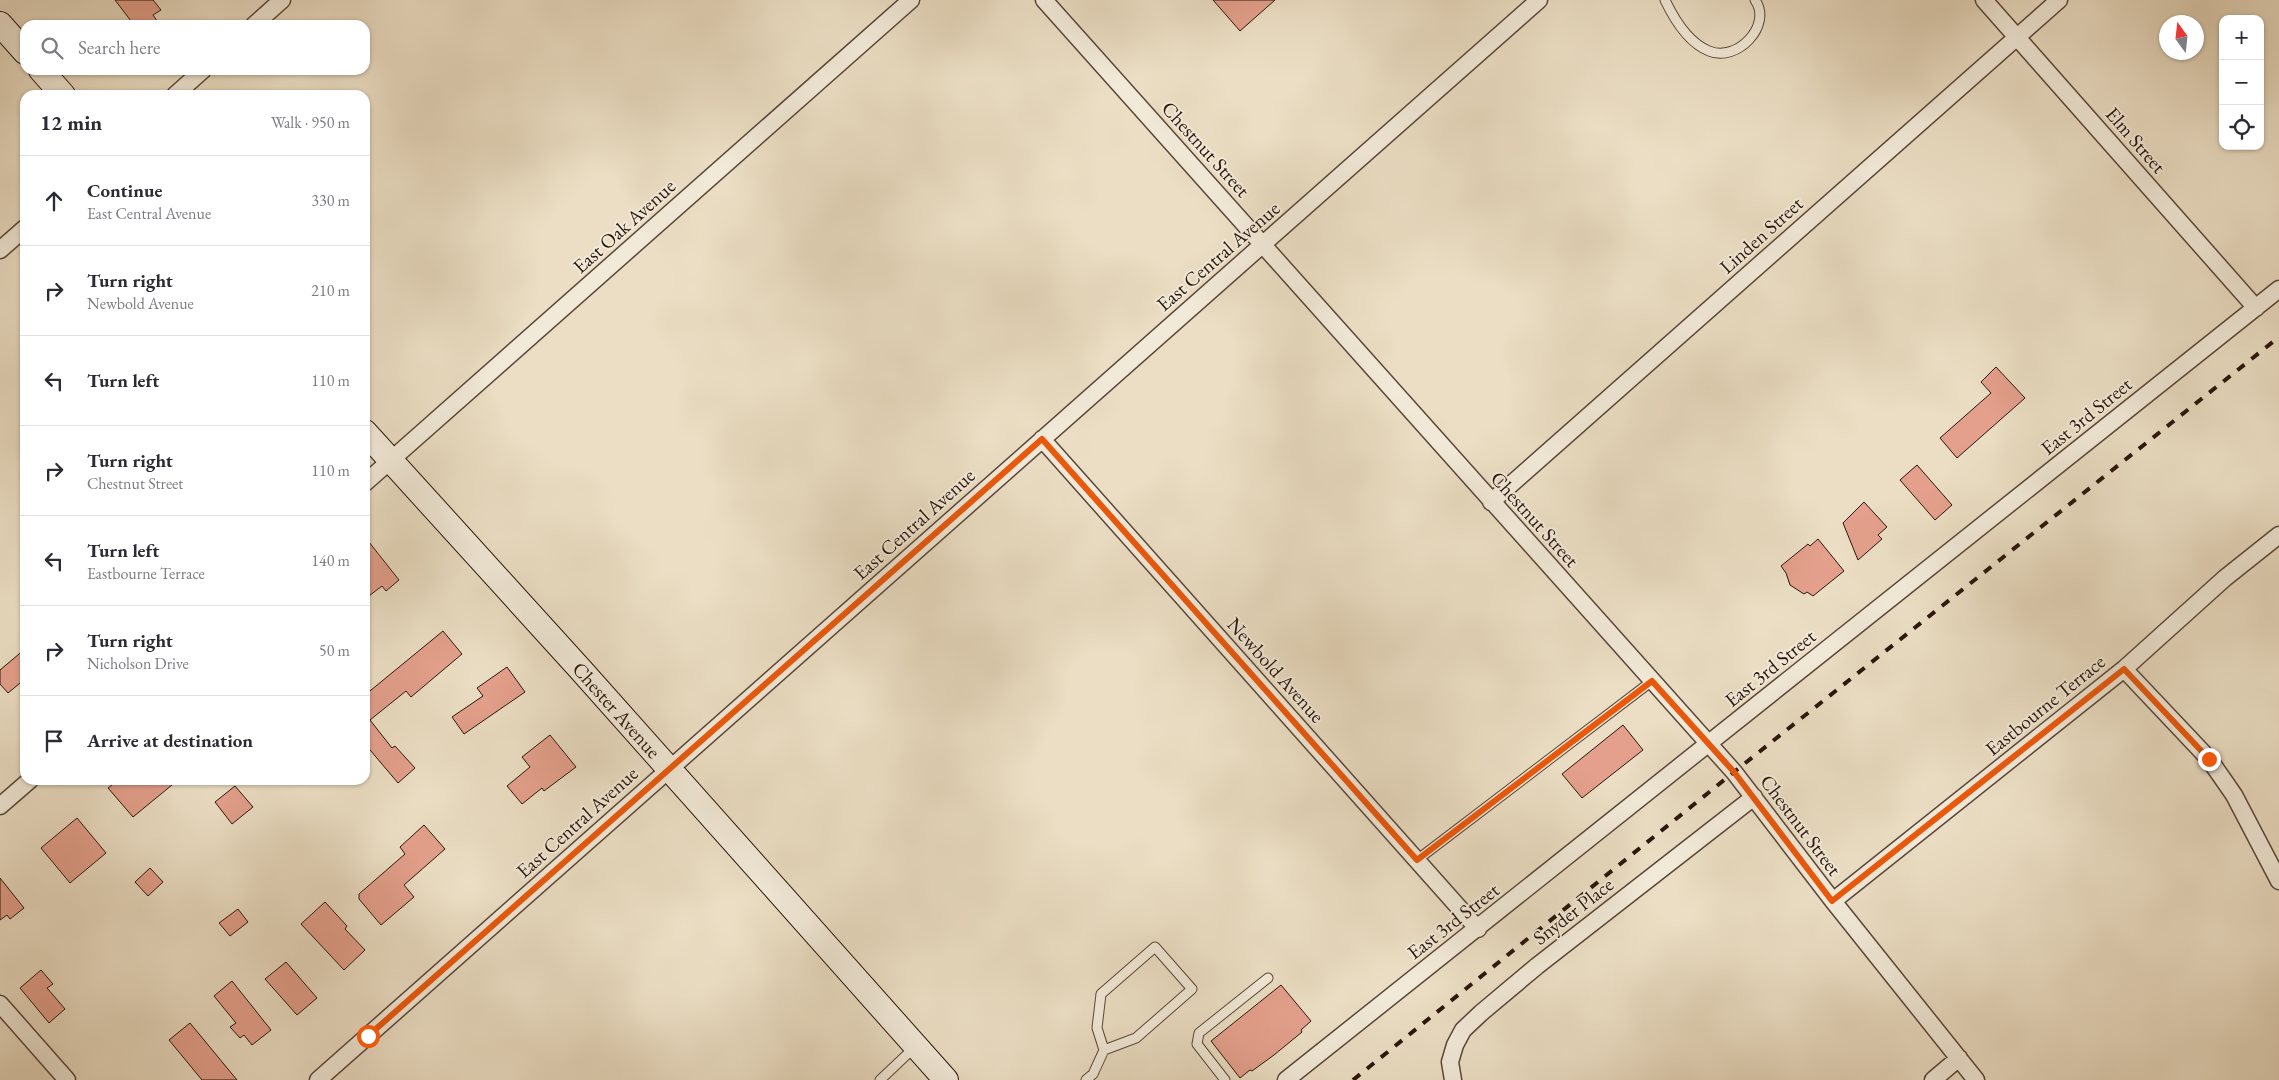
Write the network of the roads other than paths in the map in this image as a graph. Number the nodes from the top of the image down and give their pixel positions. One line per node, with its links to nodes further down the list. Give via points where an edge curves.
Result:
1 (282, 0): 9 (street)
2 (911, 0): 24 (street, East Oak Avenue)
3 (1044, 0): 18 (street, Chestnut Street)
4 (1539, 0): 18 (street, East Central Avenue)
5 (1665, 0): 6 (lane, via 1673,18 1710,52 1729,52 1748,41 1760,24 1760,7)
6 (1755, 0)
7 (1984, 0): 11 (street, Elm Street)
8 (2059, 0): 11 (street, Linden Street)
9 (260, 20)
10 (0, 24): 12 (main road)
11 (2016, 36): 21 (street, Elm Street); 26 (street, Linden Street)
12 (20, 46)
13 (45, 75): 15 (main road)
14 (197, 75): 16 (street)
15 (59, 90)
16 (181, 90)
17 (20, 232): 19 (street)
18 (1263, 244): 23 (street, East Central Avenue); 26 (street, Chestnut Street)
19 (0, 250)
20 (2279, 289): 21 (street, East 3rd Street)
21 (2256, 308): 30 (street, East 3rd Street)
22 (370, 438): 24 (main road, Chester Avenue)
23 (1042, 439): 31 (street, East Central Avenue); 35 (street, Newbold Avenue)
24 (390, 461): 25 (street, East Oak Avenue); 31 (main road, Chester Avenue)
25 (370, 479)
26 (1491, 502): 29 (street, Chestnut Street)
27 (2279, 535): 28 (street, Eastbourne Terrace, via 2225,578)
28 (2124, 669): 36 (street, via 2209,759 2234,795); 37 (street, Eastbourne Terrace)
29 (1652, 681): 30 (street, Chestnut Street); 35 (lane)
30 (1708, 744): 33 (street, Chestnut Street); 38 (street, East 3rd Street)
31 (669, 770): 41 (main road, Chester Avenue); 46 (street, East Central Avenue)
32 (24, 785): 34 (street)
33 (1754, 797): 37 (street, Chestnut Street); 44 (street, Snyder Place, via 1481,1013 1463,1030 1454,1045)
34 (0, 806)
35 (1417, 860): 38 (street, Newbold Avenue)
36 (2278, 876)
37 (1832, 901): 43 (street, Chestnut Street)
38 (1478, 929): 51 (street, East 3rd Street)
39 (1268, 978): 50 (lane, via 1199,1033 1197,1044)
40 (0, 1004): 45 (street)
41 (916, 1046): 47 (lane); 48 (main road, Chester Avenue)
42 (1104, 1050): 42 (lane, via 1136,1038 1192,989 1155,947 1101,994 1097,1028); 49 (lane, via 1093,1074)
43 (1959, 1058): 52 (street); 53 (street, Chestnut Street)
44 (1451, 1079)
45 (67, 1080)
46 (318, 1080)
47 (880, 1080)
48 (946, 1080)
49 (1086, 1080)
50 (1225, 1080)
51 (1286, 1080)
52 (1933, 1080)
53 (1976, 1080)

